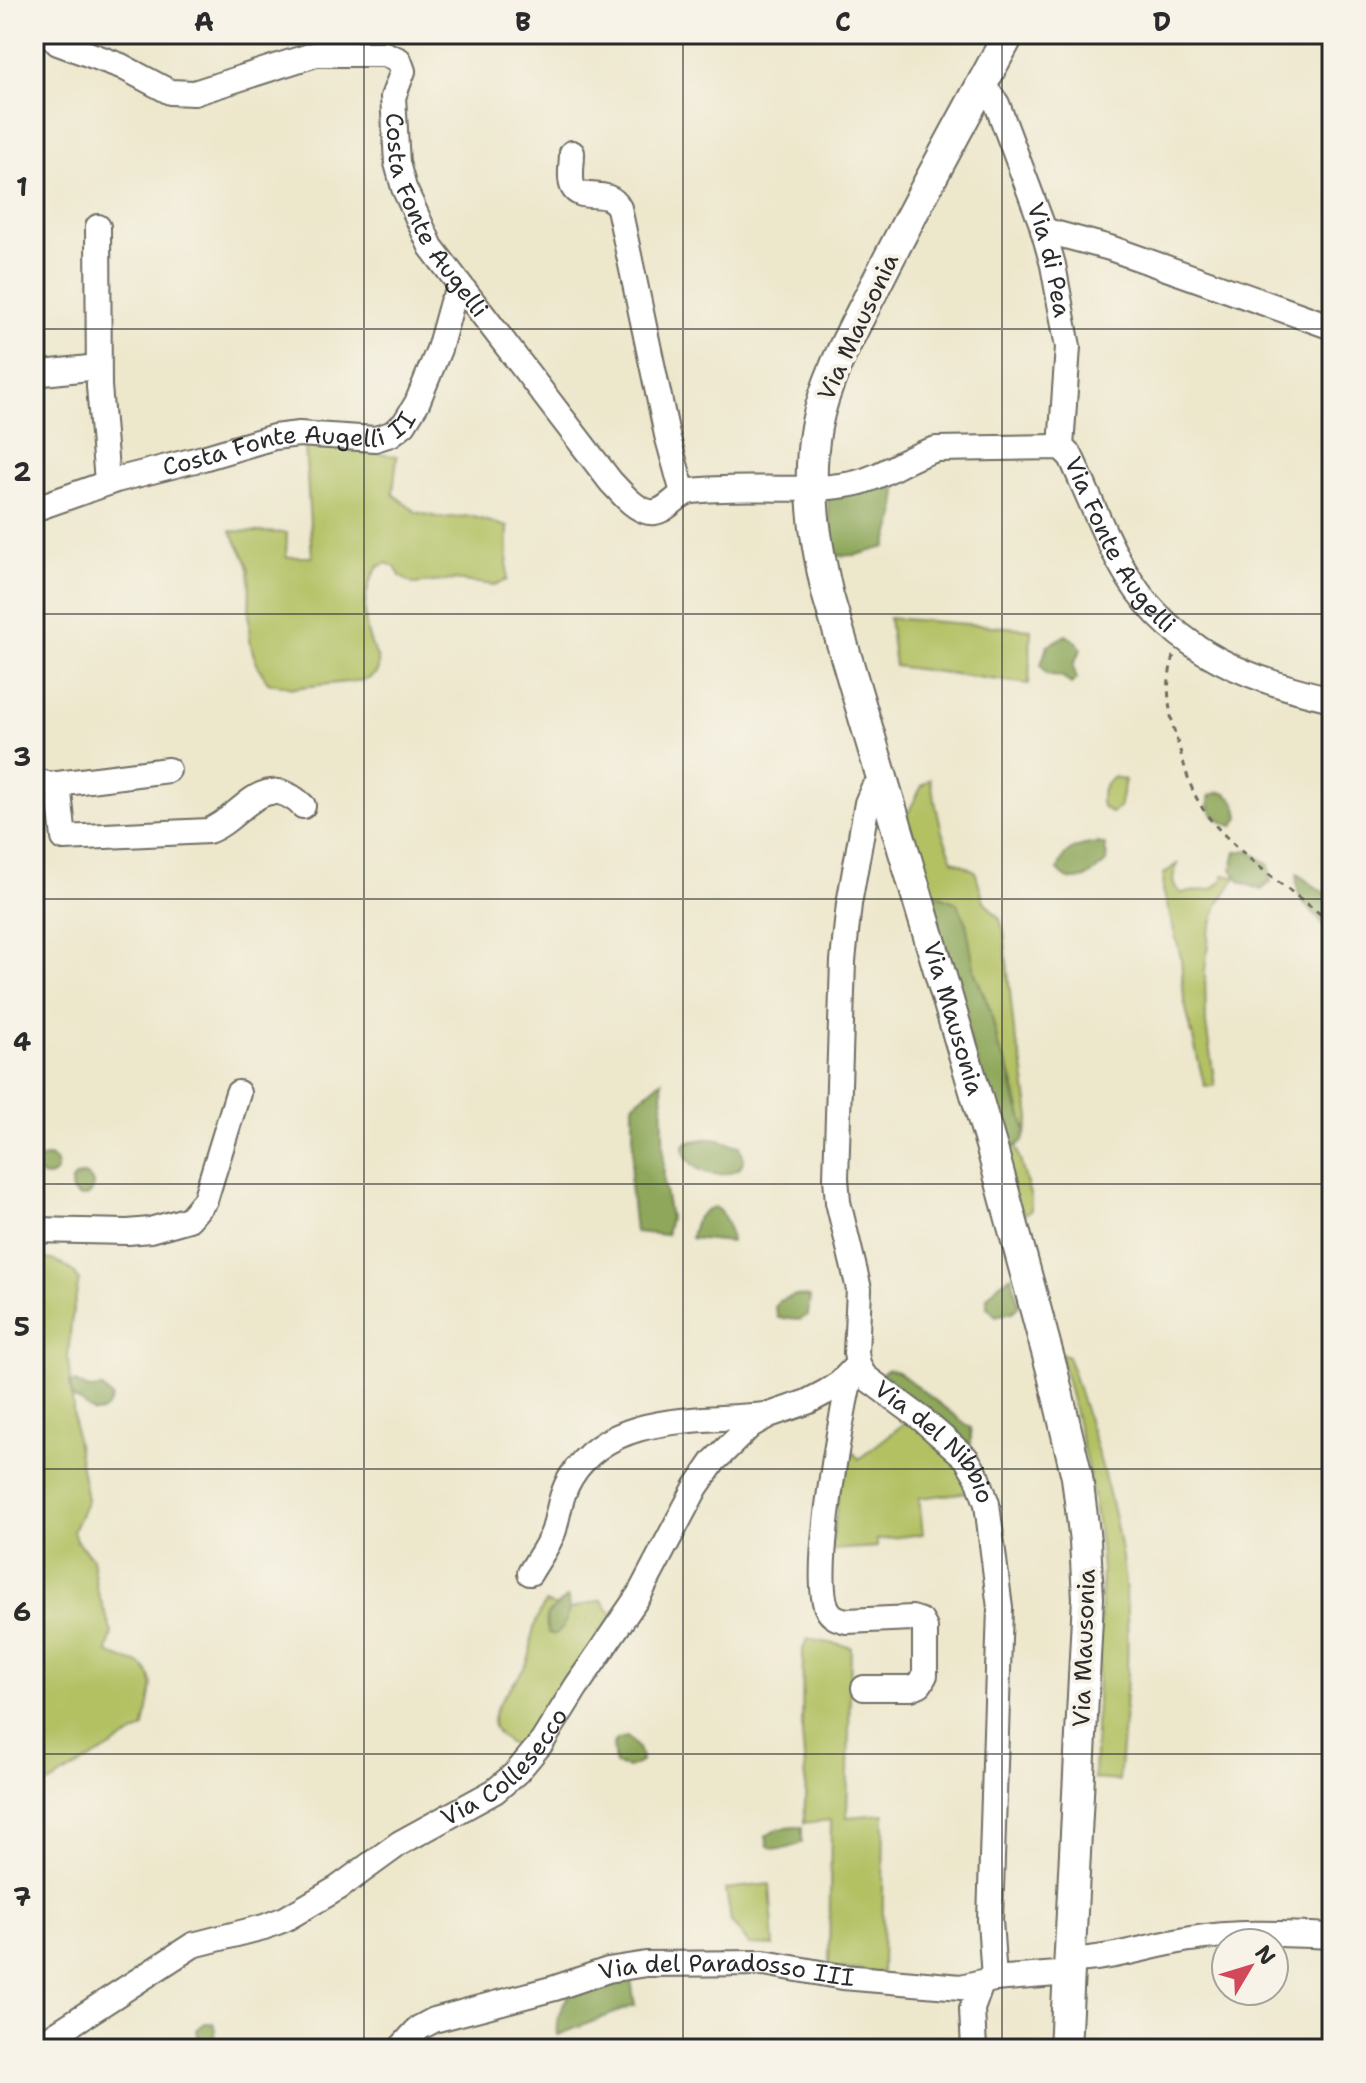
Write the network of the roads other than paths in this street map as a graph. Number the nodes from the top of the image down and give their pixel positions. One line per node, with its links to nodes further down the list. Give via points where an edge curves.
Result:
1 (49, 34): 7 (street, Costa Fonte Augelli, via 58,43 182,94 316,54 395,56 404,68 393,97 404,188 431,247)
2 (1009, 34): 3 (main road, Via Mausonia)
3 (982, 84): 6 (street, Via di Pea, via 997,104); 13 (main road, Via Mausonia, via 834,370 816,426)
4 (572, 153): 14 (street, via 575,191 608,196 619,208)
5 (98, 227): 9 (street)
6 (1043, 230): 8 (street); 11 (street, Via di Pea, via 1068,347)
7 (462, 291): 12 (street, Costa Fonte Augelli II, via 452,302 417,403 391,434 366,439 283,435); 14 (street, Costa Fonte Augelli, via 626,498 654,512)
8 (1332, 327)
9 (98, 367): 10 (street); 12 (street)
10 (34, 374)
11 (1061, 447): 13 (street, Via Fonte Augelli, via 937,449 876,477); 16 (street, Via Fonte Augelli, via 1071,457 1128,577 1181,638 1248,674)
12 (107, 482): 15 (street, Costa Fonte Augelli II)
13 (811, 490): 14 (street, Costa Fonte Augelli, via 753,487); 19 (main road, Via Mausonia, via 828,596)
14 (683, 493)
15 (34, 509)
16 (1332, 699)
17 (168, 770): 18 (street)
18 (46, 782): 20 (street, via 64,838 208,831 224,825 245,802 265,794 282,793)
19 (883, 784): 23 (street, Via del Nibbio, via 873,789 867,803 843,961 836,1178 859,1289); 28 (main road, Via Mausonia, via 991,1145 1052,1370 1080,1500 1088,1598)
20 (303, 806)
21 (238, 1093): 22 (street, via 205,1200 189,1219 128,1232)
22 (34, 1230)
23 (854, 1368): 24 (street, Via Collesecco, via 818,1397); 26 (street, via 839,1437 822,1568 824,1599 838,1619 912,1618 925,1628 925,1675 920,1684); 29 (street, Via del Nibbio, via 966,1458 987,1504 1000,1608)
24 (769, 1415): 25 (street, via 644,1427 598,1448 570,1478 553,1532); 30 (street, Via Collesecco, via 741,1433 705,1473 639,1595 517,1772 495,1791 400,1843 285,1919 193,1945)
25 (530, 1573)
26 (864, 1688)
27 (1332, 1936): 28 (street, Via del Paradosso III, via 1216,1936)
28 (1069, 1966): 29 (street, Via del Paradosso III); 33 (main road, Via Mausonia)
29 (987, 1981): 31 (street, Via del Paradosso III, via 961,1987 843,1977 764,1963 636,1965 434,2020); 32 (street, Via del Nibbio, via 972,2009)
30 (38, 2049)
31 (400, 2049)
32 (974, 2049)
33 (1065, 2049)

